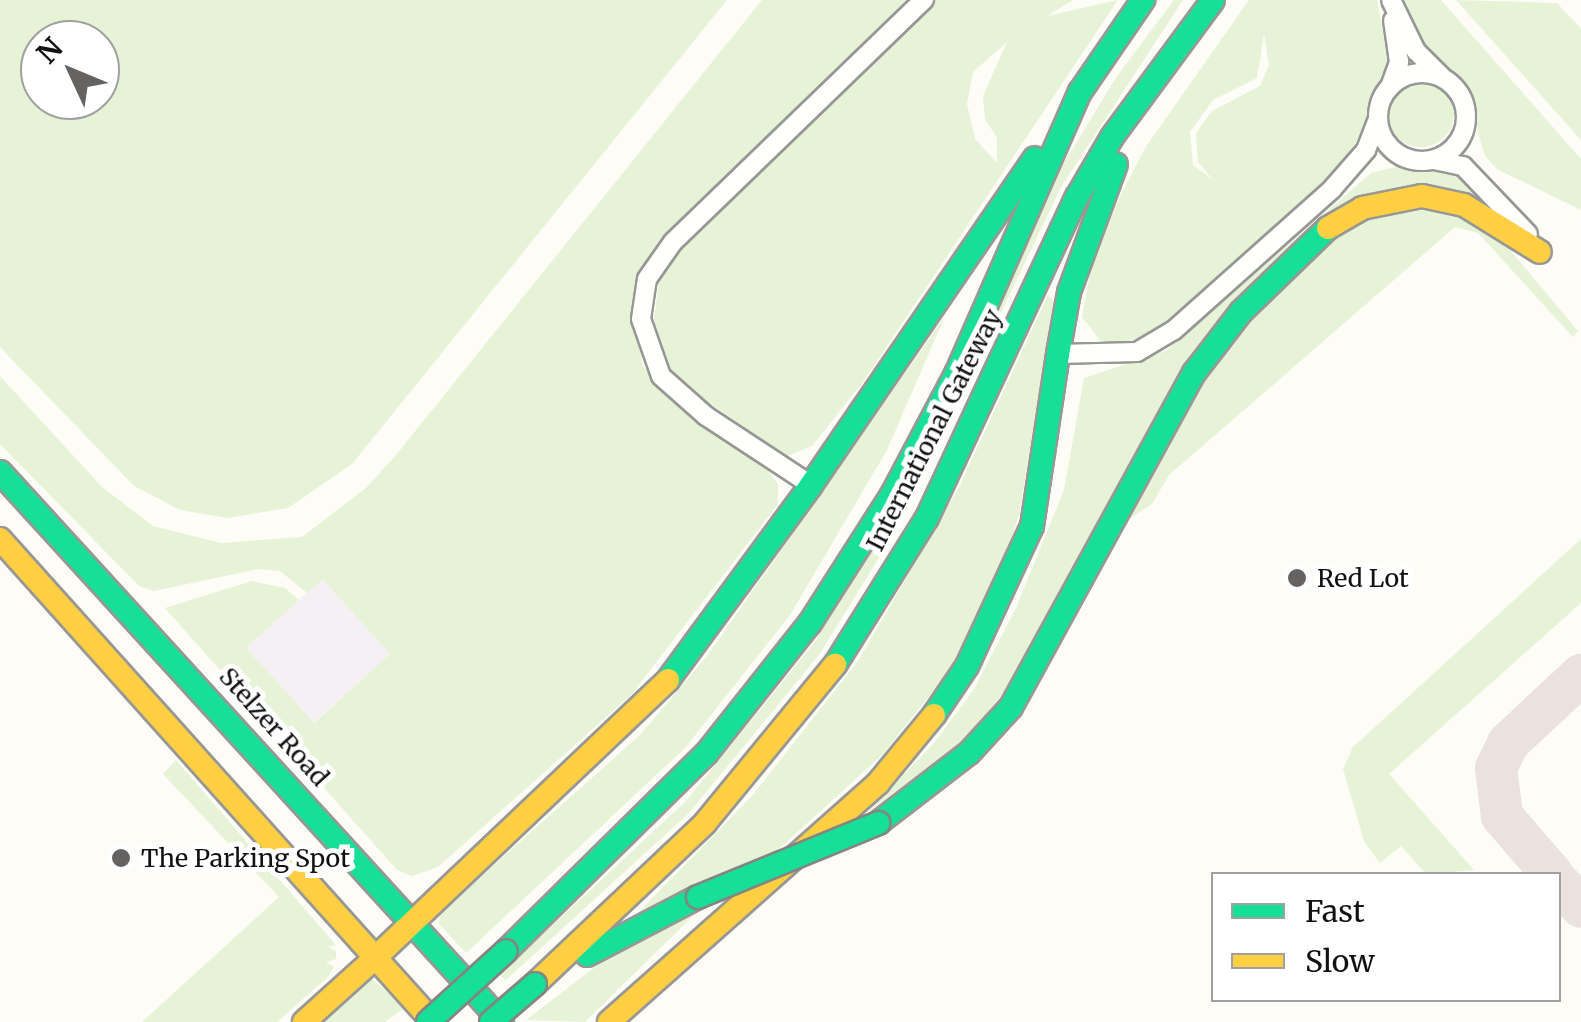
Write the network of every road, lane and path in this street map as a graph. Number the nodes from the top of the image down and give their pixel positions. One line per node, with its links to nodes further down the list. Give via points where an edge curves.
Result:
1 (924, 0): 16 (street, via 672,242 647,279 643,330 661,376 706,416)
2 (1143, 0): 8 (main road, International Gateway)
3 (1213, 0): 5 (main road, International Gateway)
4 (1391, 0): 6 (street, via 1421,59); 7 (street, via 1399,62)
5 (1158, 74): 14 (main road, via 1096,212 1068,292); 20 (main road, International Gateway, via 1077,197 926,518 848,649 705,823)
6 (1446, 81): 7 (street, via 1410,75); 11 (street, via 1459,94 1466,120 1455,145)
7 (1390, 87): 9 (street)
8 (1080, 92): 16 (main road, via 908,352); 21 (main road, International Gateway, bridge, via 956,374 843,574 706,754)
9 (1378, 118): 10 (street, via 1387,144); 12 (street, via 1366,150)
10 (1402, 156): 11 (street); 12 (street, via 1377,158)
11 (1434, 160): 13 (street, via 1469,171)
12 (1332, 189): 14 (street, via 1151,346 1129,353)
13 (1540, 252): 20 (main road, bridge, via 1464,206 1422,196 1362,208 1330,226 1240,312 1194,373 1011,707 961,760 878,822 698,898)
14 (1058, 354): 27 (main road, via 1032,526 967,666 920,738)
15 (0, 472): 18 (main road, Stelzer Road)
16 (810, 484): 18 (main road, via 671,677)
17 (0, 539): 19 (main road)
18 (412, 922): 19 (main road); 26 (main road, Stelzer Road)
19 (375, 958): 22 (main road); 24 (main road)
20 (535, 984): 25 (main road, International Gateway, bridge)
21 (451, 1001): 23 (main road, bridge); 24 (main road, International Gateway, bridge)
22 (304, 1022)
23 (416, 1022)
24 (430, 1022)
25 (491, 1022)
26 (502, 1022)
27 (609, 1022)

